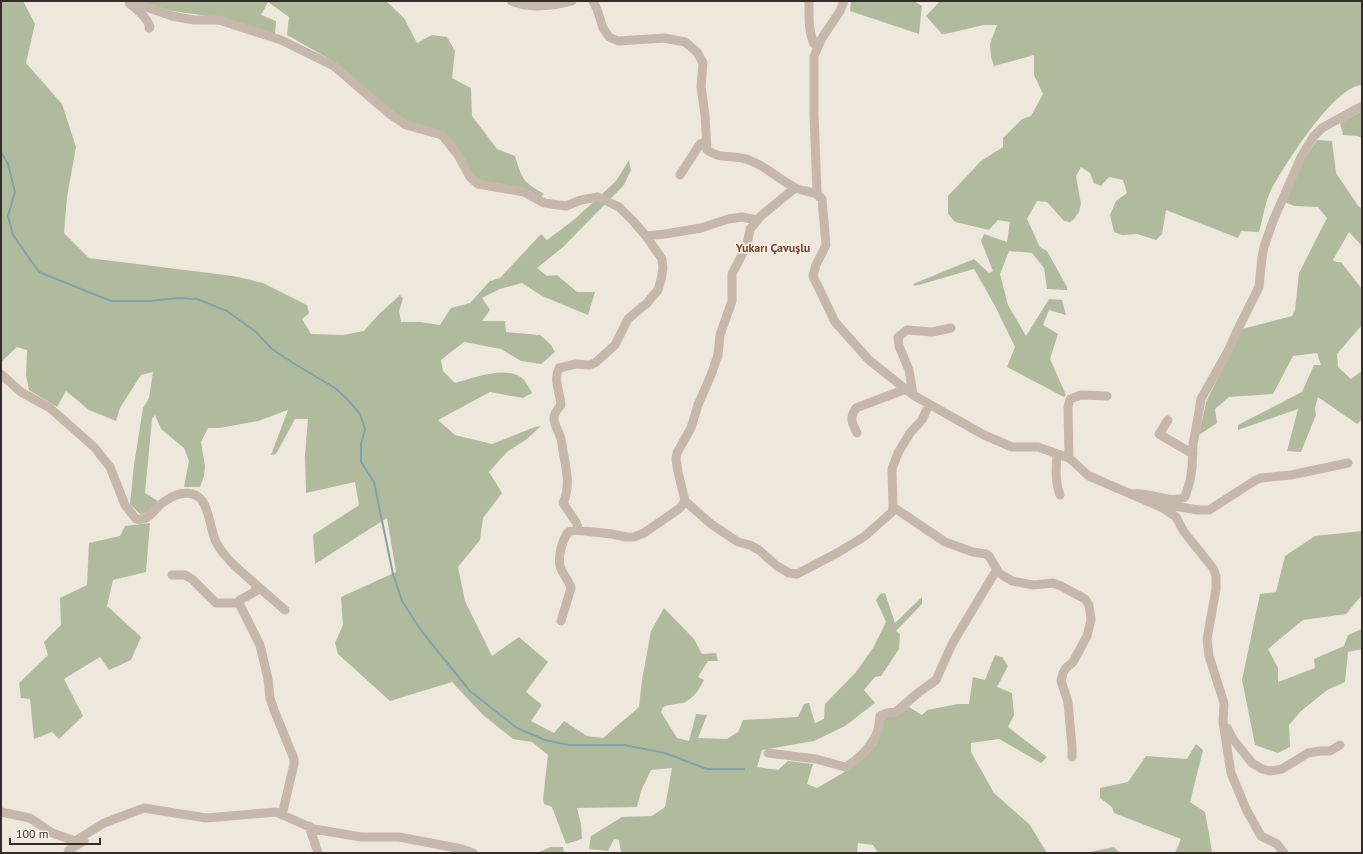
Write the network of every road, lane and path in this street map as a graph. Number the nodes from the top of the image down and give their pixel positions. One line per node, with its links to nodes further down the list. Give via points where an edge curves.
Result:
1 (126, 1): 8 (street, via 144,16)
2 (129, 1): 16 (street, via 172,16 194,20 219,20 281,40 334,66 406,125 442,135 458,155 470,177 478,184 524,192 544,203 566,206 598,197 619,207)
3 (511, 1): 4 (street, via 530,6 558,5)
4 (572, 1)
5 (593, 1): 11 (street, via 602,28 609,37 618,41 664,38 685,42 697,52 702,64 701,87)
6 (809, 1): 9 (street, via 811,36 814,44)
7 (844, 1): 9 (street)
8 (149, 28)
9 (818, 46): 14 (street, via 814,56)
10 (1362, 106): 26 (street, via 1322,128 1301,157 1264,247 1259,287 1201,399)
11 (706, 142): 12 (street, via 700,144); 13 (street, via 707,150 713,155 747,159 763,166)
12 (680, 175)
13 (796, 188): 14 (street); 15 (street)
14 (817, 193): 19 (street, via 822,199 826,245 813,276 835,322 869,360)
15 (757, 220): 16 (street, via 742,217 728,219 701,228); 31 (street, via 750,230 747,245 732,274 732,301 720,335 718,355 691,428 677,452 676,459)
16 (646, 236): 34 (street, via 662,259 663,268 658,290 628,319 615,345 595,363 559,368 556,374 561,405 554,419 561,437 567,476 563,503)
17 (951, 328): 20 (street, via 932,332 907,330 898,338 910,370)
18 (1, 374): 37 (street, via 20,392 50,408 94,447 110,467 125,505 136,519 148,517 161,504 179,494 196,496 208,511 216,543 232,564)
19 (906, 389): 20 (street); 24 (street, via 856,408 852,421)
20 (913, 396): 22 (street)
21 (1107, 396): 27 (street, via 1081,395 1070,399)
22 (929, 404): 25 (street, via 984,435 1012,447 1038,447); 33 (street, via 922,420 910,433 898,453 892,469)
23 (1168, 420): 26 (street, via 1159,434 1174,439)
24 (857, 433)
25 (1057, 454): 27 (street); 30 (street, via 1057,488)
26 (1193, 454): 29 (street, via 1190,482 1185,497 1172,500 1140,493)
27 (1069, 458): 29 (street, via 1089,476)
28 (1348, 463): 32 (street, via 1291,475 1261,478 1209,510)
29 (1130, 494): 32 (street)
30 (1060, 495)
31 (685, 501): 33 (street, via 711,524 738,542 750,545 777,566 789,573 797,574 865,536 892,512); 34 (street, via 680,508 634,537)
32 (1146, 501): 41 (street, via 1176,517 1184,532 1213,568 1216,576 1207,640 1208,656 1224,703)
33 (893, 507): 35 (street, via 945,542 986,554)
34 (579, 530): 40 (street, via 568,532 560,552 560,566 571,588)
35 (997, 569): 43 (street, via 952,644 936,680 896,712 880,716 877,734 852,764 845,767 816,759); 44 (street, via 1012,581 1033,585 1053,583 1061,586 1085,599 1089,605 1091,620 1087,636 1073,662 1063,673 1061,681 1068,702)
36 (172, 575): 38 (street, via 185,574 216,603)
37 (255, 584): 38 (street, via 256,591); 39 (street)
38 (239, 603): 46 (street, via 260,645 274,710 294,759)
39 (285, 610)
40 (561, 621)
41 (1224, 722): 42 (street, via 1252,764 1270,771 1282,769 1308,753 1330,751); 52 (street, via 1232,773 1246,809 1261,836 1277,844)
42 (1340, 745)
43 (768, 753)
44 (1072, 757)
45 (1, 812): 47 (street, via 30,818 52,833 75,841)
46 (282, 814): 47 (street, via 276,812 206,818 144,808); 48 (street)
47 (99, 826): 49 (street, via 93,834)
48 (309, 826): 50 (street); 51 (street, via 314,829 361,836 399,836)
49 (68, 853)
50 (318, 853)
51 (473, 853)
52 (1284, 853)

